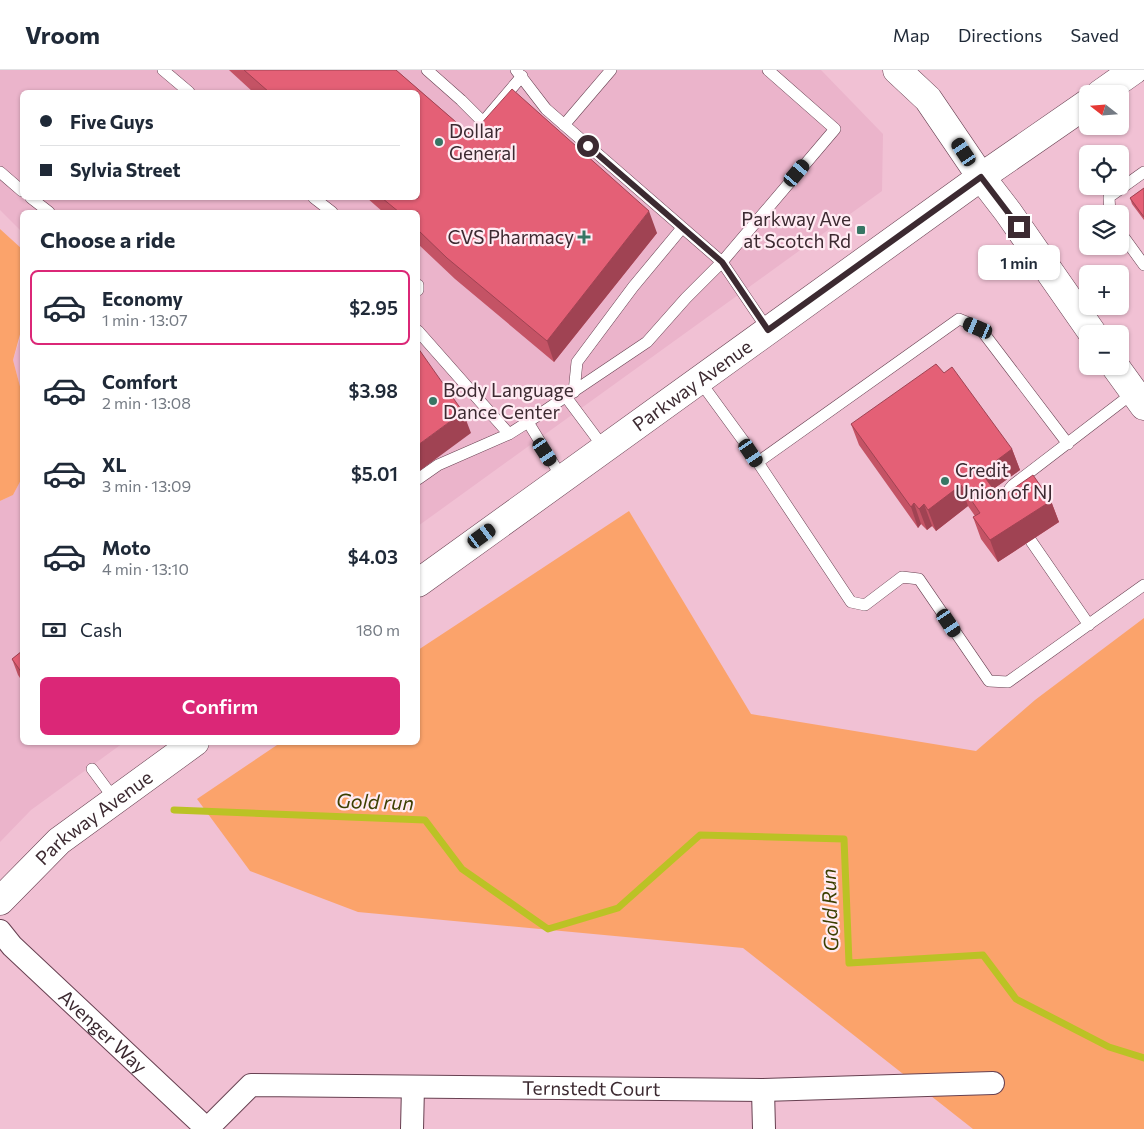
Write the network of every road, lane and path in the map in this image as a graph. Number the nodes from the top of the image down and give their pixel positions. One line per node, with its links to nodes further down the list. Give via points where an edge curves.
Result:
1 (163, 70): 9 (lane)
2 (427, 70): 7 (lane, via 483,122)
3 (611, 70): 11 (lane)
4 (768, 70): 23 (lane, via 835,129)
5 (897, 70): 14 (main road, via 928,99)
6 (1134, 70): 8 (main road)
7 (519, 73): 11 (lane, via 546,109)
8 (1113, 85)
9 (187, 90)
10 (1079, 109): 14 (main road, Parkway Avenue)
11 (564, 125): 21 (lane)
12 (0, 172): 15 (lane)
13 (1144, 172): 18 (lane, via 1109,198)
14 (981, 177): 25 (main road); 26 (main road, Parkway Avenue)
15 (20, 188)
16 (34, 200): 19 (lane)
17 (317, 200): 20 (lane)
18 (1109, 205)
19 (46, 210)
20 (329, 210)
21 (682, 228): 23 (lane); 30 (lane, via 577,362)
22 (1129, 244): 24 (lane)
23 (722, 262): 26 (lane); 30 (lane, via 647,342)
24 (1144, 265)
25 (1087, 325)
26 (768, 330): 29 (main road, Parkway Avenue)
27 (420, 333): 33 (lane)
28 (1121, 375): 31 (main road)
29 (699, 380): 35 (main road, Parkway Avenue); 36 (lane)
30 (570, 395): 32 (lane); 35 (lane)
31 (1139, 400): 34 (lane)
32 (528, 422): 33 (lane); 38 (lane)
33 (509, 434): 37 (lane, via 438,465)
34 (1068, 444): 36 (lane, via 978,328 960,319); 39 (lane, via 1008,490 1006,501)
35 (604, 448): 38 (main road, Parkway Avenue)
36 (758, 462): 43 (lane, via 851,602 865,605 902,577 919,579 989,681 1008,682)
37 (420, 478)
38 (562, 478): 41 (main road, Parkway Avenue)
39 (1013, 515)
40 (1031, 541): 43 (lane)
41 (420, 582)
42 (1144, 586): 43 (lane)
43 (1089, 624)
44 (191, 745): 46 (main road, Parkway Avenue)
45 (92, 769): 46 (lane)
46 (115, 800): 47 (main road, Parkway Avenue, via 59,841)
47 (9, 889)
48 (0, 931): 52 (street, Avenger Way, via 12,946)
49 (993, 1083): 51 (street, Ternstedt Court)
50 (413, 1087): 51 (street, Ternstedt Court); 52 (street, Ternstedt Court, via 251,1085); 53 (street)
51 (763, 1090): 54 (street)
52 (207, 1129)
53 (412, 1129)
54 (764, 1129)

